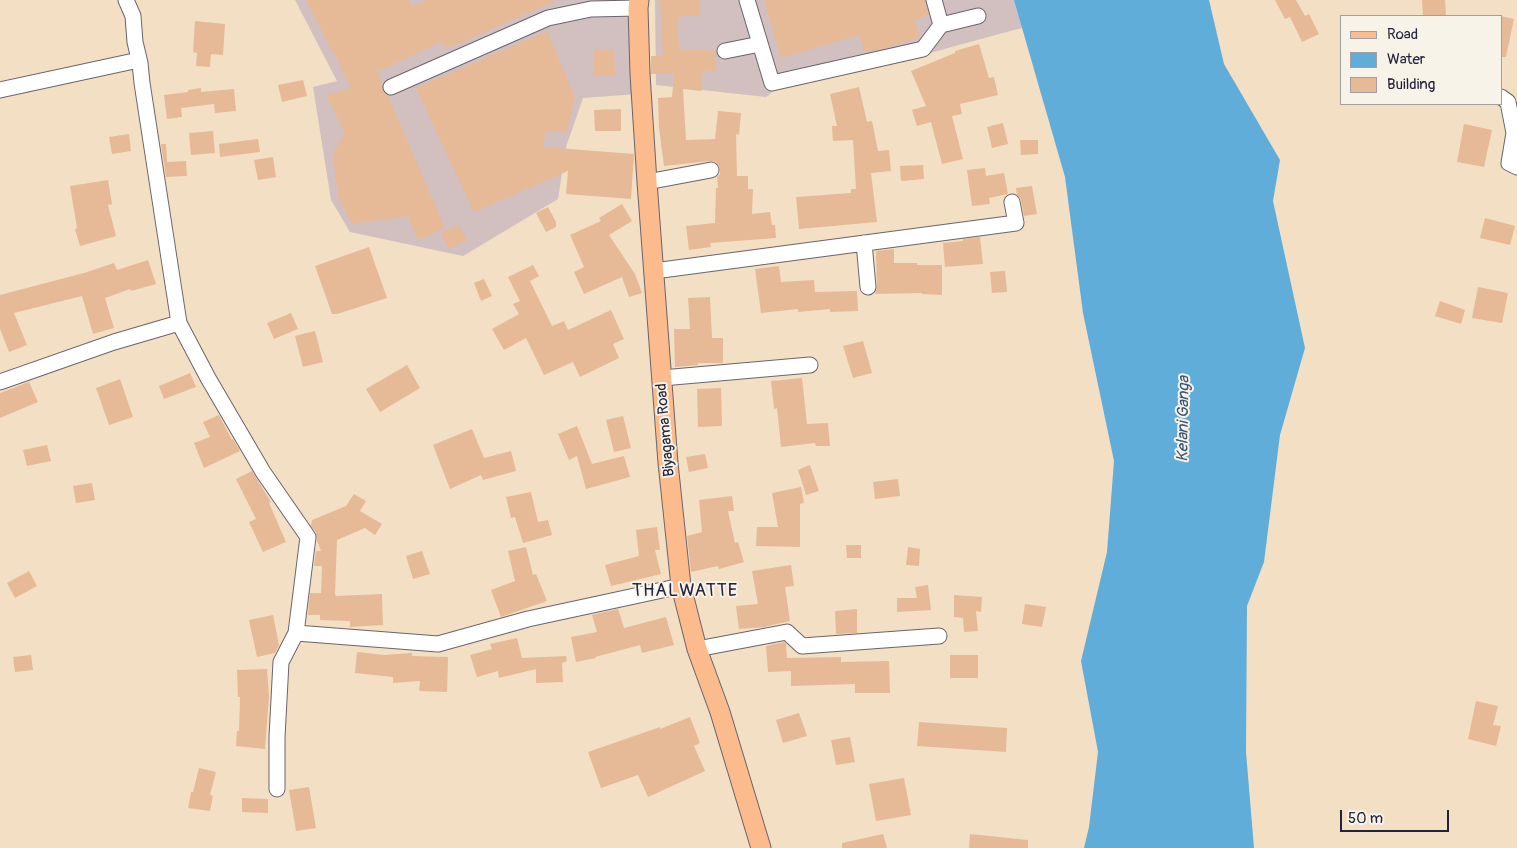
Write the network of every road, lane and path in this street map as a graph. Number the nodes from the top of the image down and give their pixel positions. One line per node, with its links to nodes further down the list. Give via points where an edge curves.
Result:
1 (126, 0): 9 (street, via 133,16)
2 (747, 0): 7 (street)
3 (934, 0): 6 (street)
4 (638, 4): 10 (street, via 548,18); 15 (main road, Biyagama Road)
5 (978, 16): 6 (street)
6 (941, 25): 7 (street, via 923,49 772,83)
7 (760, 44): 8 (street)
8 (725, 51)
9 (140, 63): 11 (street, via 134,61); 20 (street)
10 (391, 87)
11 (0, 90)
12 (1502, 98): 13 (street, via 1508,102 1514,133 1509,163)
13 (1517, 167)
14 (711, 170): 15 (street)
15 (647, 182): 18 (main road, Biyagama Road)
16 (1012, 202): 17 (street, via 1016,223)
17 (864, 243): 18 (street); 19 (street)
18 (654, 271): 22 (main road, Biyagama Road)
19 (868, 287)
20 (180, 323): 23 (street, via 114,342); 25 (street, via 258,463 308,537)
21 (810, 365): 22 (street)
22 (662, 378): 24 (main road, Biyagama Road)
23 (0, 382)
24 (681, 586): 25 (street, via 528,619 438,644); 27 (main road, Biyagama Road)
25 (296, 633): 28 (street, via 281,662)
26 (939, 636): 27 (street, via 802,646 787,632)
27 (697, 649): 29 (main road, Biyagama Road, via 720,712)
28 (277, 789)
29 (761, 848)

